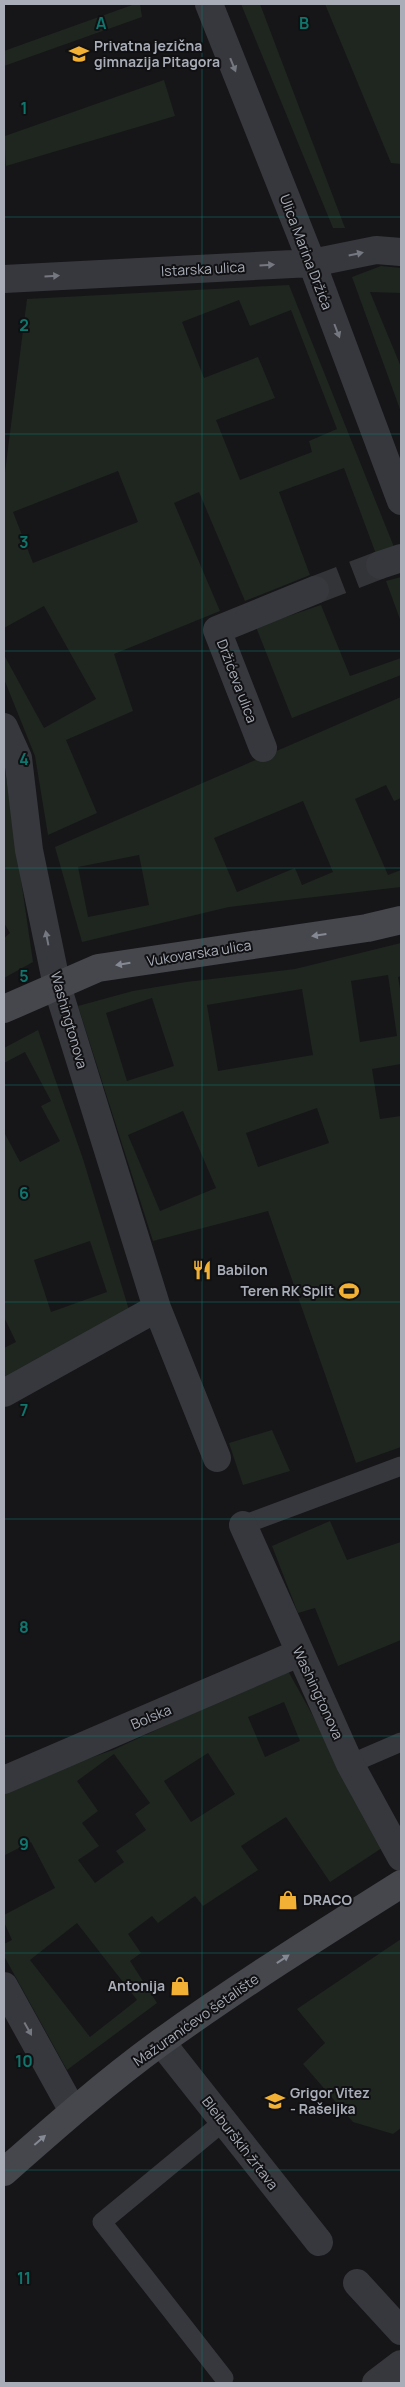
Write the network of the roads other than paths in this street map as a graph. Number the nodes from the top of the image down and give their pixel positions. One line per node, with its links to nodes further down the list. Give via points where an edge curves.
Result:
1 (208, 4): 3 (street, Ulica Marina Držića, one-way to 3)
2 (401, 252): 3 (street, Istarska ulica, one-way to 2, via 376,250)
3 (312, 264): 4 (street, Istarska ulica, one-way to 3); 5 (street, Ulica Marina Držića, one-way to 5)
4 (4, 279)
5 (401, 501)
6 (315, 590): 8 (street, Držićeva ulica, via 217,630)
7 (4, 726): 10 (street, Washingtonova, one-way to 7, via 30,850 18,758)
8 (263, 748)
9 (401, 920): 10 (street, Vukovarska ulica, one-way to 10, via 367,928 98,968)
10 (57, 986): 11 (street, Vukovarska ulica); 12 (street, Washingtonova)
11 (4, 1009)
12 (157, 1308): 13 (street); 14 (street, Washingtonova)
13 (4, 1393)
14 (217, 1458)
15 (401, 1466): 16 (lane)
16 (242, 1524): 17 (street, Washingtonova)
17 (299, 1654): 19 (street, Washingtonova); 20 (street, Bolska)
18 (401, 1742): 19 (lane)
19 (350, 1764): 21 (street, Washingtonova)
20 (4, 1780)
21 (401, 1857)
22 (401, 1884): 24 (street, Mažuranićevo šetalište, one-way to 22, via 313,1938)
23 (4, 1986): 25 (street, one-way to 25)
24 (161, 2042): 25 (street, Mažuranićevo šetalište); 26 (street, Bleiburških žrtava)
25 (74, 2111): 27 (street, Mažuranićevo šetalište, one-way to 25)
26 (223, 2122): 28 (street, Bleiburških žrtava); 32 (lane, via 102,2222)
27 (4, 2172)
28 (320, 2242)
29 (357, 2283): 30 (street)
30 (401, 2331)
31 (401, 2364): 33 (street)
32 (224, 2378)
33 (376, 2383)

